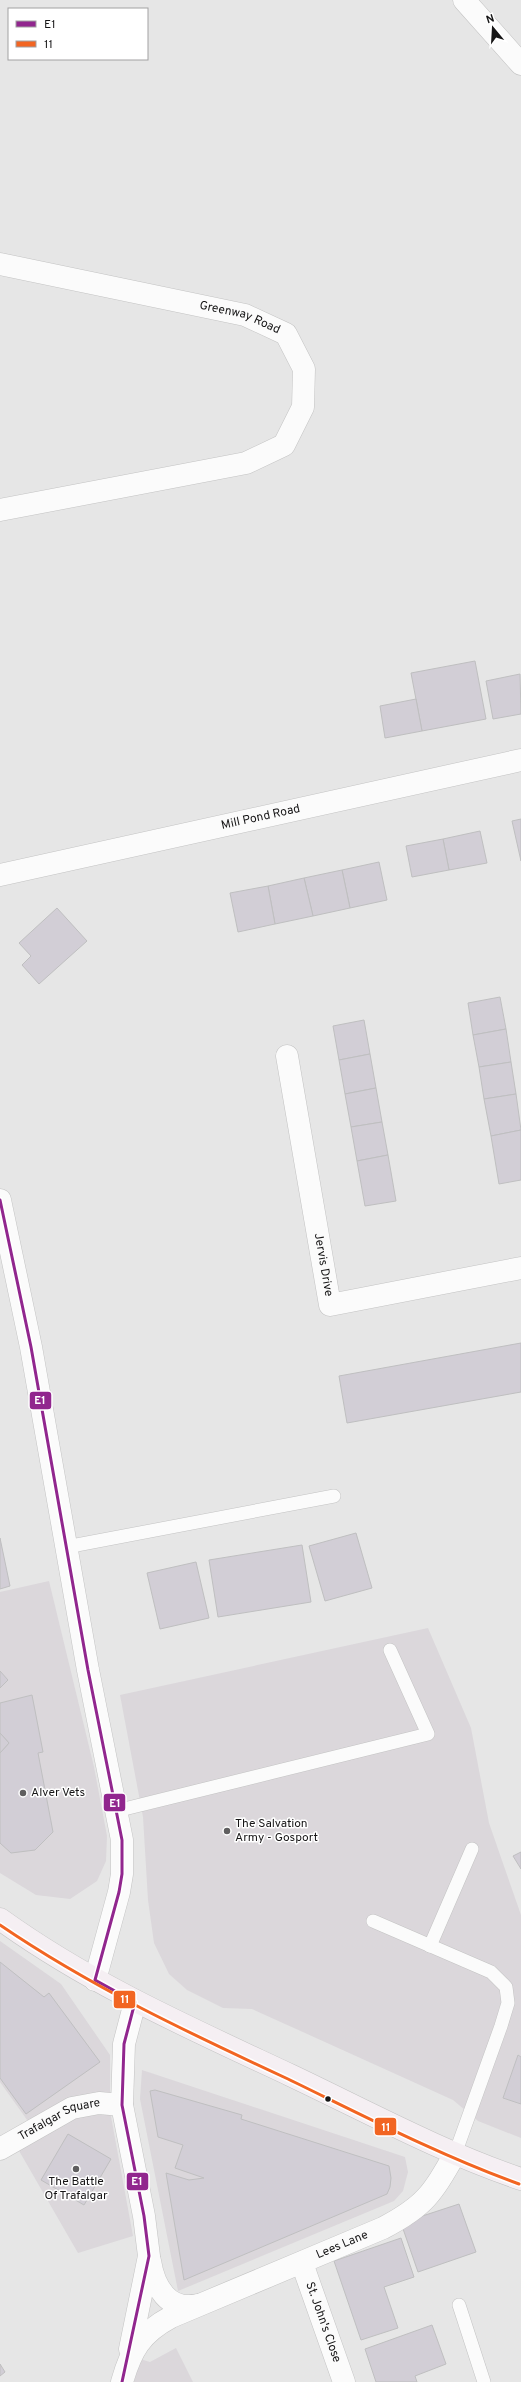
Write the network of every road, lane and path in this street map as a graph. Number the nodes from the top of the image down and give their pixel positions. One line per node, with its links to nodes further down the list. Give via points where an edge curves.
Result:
1 (467, 2): 2 (street)
2 (521, 64)
3 (0, 264): 4 (street, Greenway Road, via 245,315 286,334 304,369 304,376 303,407 284,445 246,463)
4 (0, 510)
5 (521, 760): 6 (street, Mill Pond Road)
6 (0, 874)
7 (287, 1056): 9 (street, Jervis Drive, via 330,1306)
8 (0, 1200): 11 (street, via 31,1348)
9 (521, 1268)
10 (334, 1496): 11 (lane)
11 (66, 1547): 13 (street)
12 (390, 1650): 13 (lane, via 428,1734)
13 (116, 1810): 18 (street, via 122,1840 122,1874)
14 (472, 1849): 17 (lane)
15 (0, 1919): 18 (main road, via 44,1950)
16 (373, 1921): 17 (lane)
17 (430, 1946): 22 (lane, via 491,1972 506,1987 508,2003)
18 (95, 1980): 19 (main road)
19 (135, 2002): 20 (street, via 124,2044); 22 (main road)
20 (122, 2105): 21 (street, Trafalgar Square, via 99,2103 72,2108); 24 (street, via 144,2216)
21 (0, 2148)
22 (455, 2154): 23 (main road); 25 (street, Lees Lane, via 435,2189 421,2205 405,2217)
23 (521, 2180)
24 (149, 2256): 26 (street, Lees Lane, via 155,2282 172,2302 183,2306); 28 (street)
25 (302, 2263): 26 (street, Lees Lane); 29 (street, St. John's Close)
26 (203, 2303): 28 (street, Lees Lane, via 149,2330 135,2347)
27 (460, 2305): 30 (lane)
28 (125, 2372)
29 (344, 2382)
30 (484, 2382)

